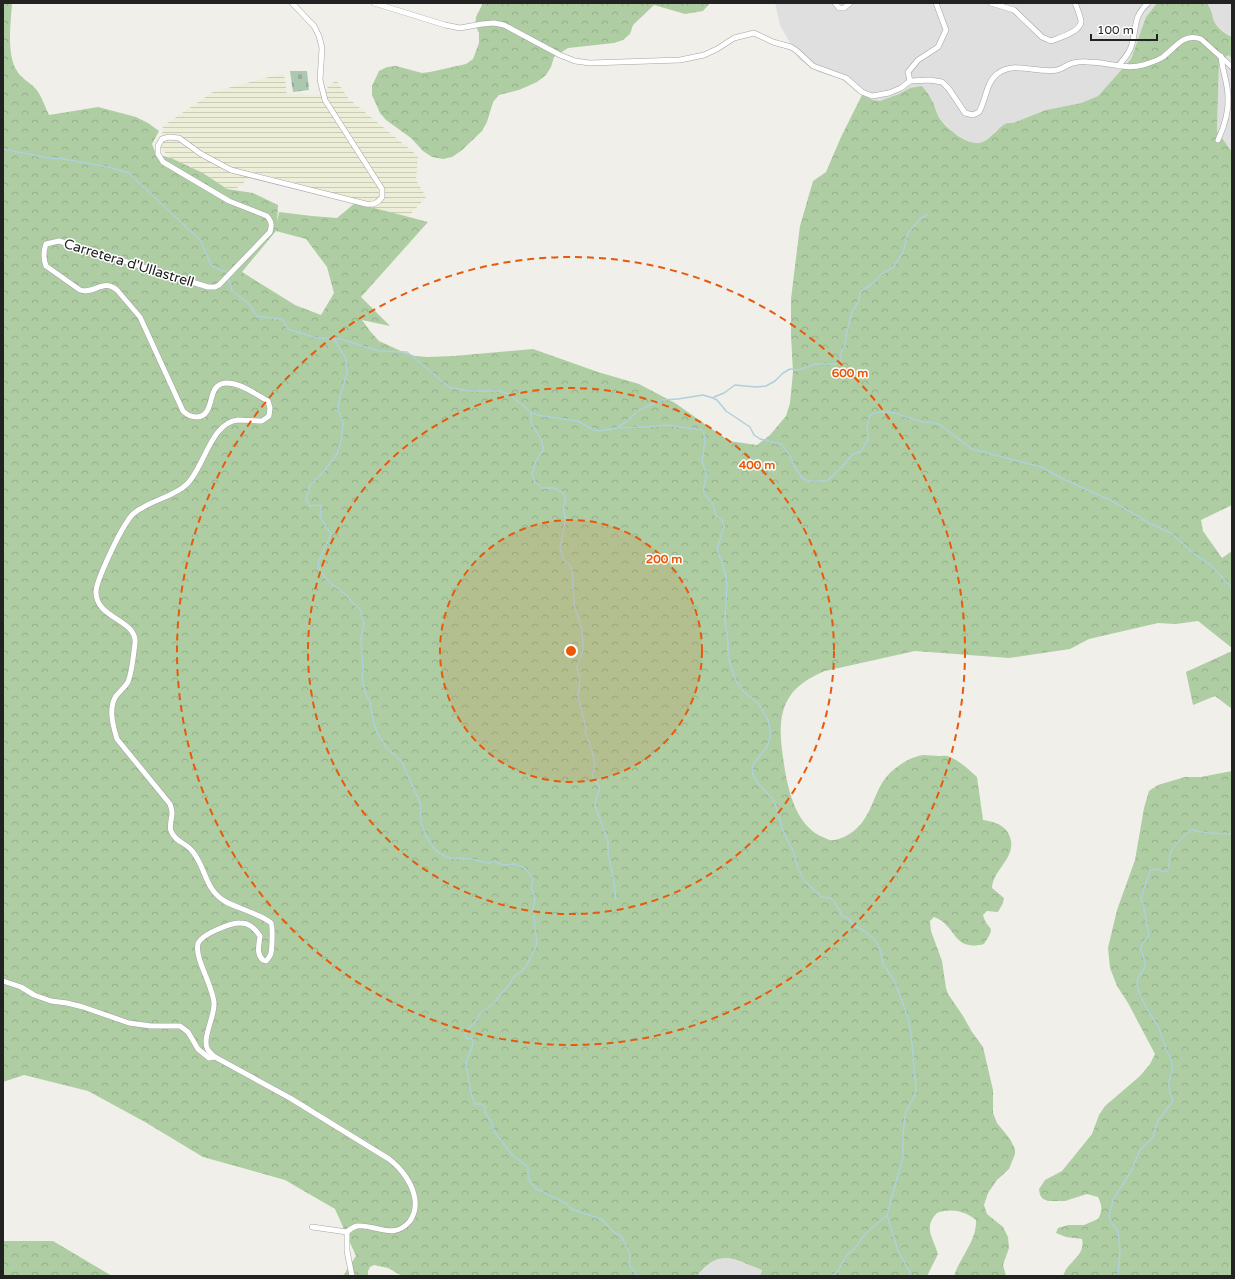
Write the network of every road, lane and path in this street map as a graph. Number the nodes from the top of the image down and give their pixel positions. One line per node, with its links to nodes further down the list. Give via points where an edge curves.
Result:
1 (292, 3): 15 (street, Carretera d'Ullastrell, via 314,26 319,36 322,48 320,80 325,100 382,188 379,202 373,205 366,204 231,170 201,154 179,138 169,137 162,139 158,146 158,154 163,162 229,201 271,220 270,232 219,285 215,288 208,287 59,241 46,244 43,251 46,266 80,290 85,292 105,285 113,286 135,310 183,411 188,416 202,416 207,412 216,388 221,384 230,383 268,401 270,408 269,416 262,422 237,420 229,423 216,436 188,483 134,513 119,535 96,590 102,608 130,628 134,634 129,681 117,695 111,709 118,739 170,804 171,833 192,850 210,888 232,905 271,923 271,955 266,961 259,957 260,936 249,925 235,923 204,935 199,940 198,953 214,1003 206,1041 207,1050)
2 (374, 3): 12 (street, via 460,28 494,23 504,25 560,55 581,62 680,60 704,55 734,38 754,34 791,47 813,66 846,78 862,92 872,96 889,93)
3 (835, 3): 4 (street, via 839,8 844,8)
4 (850, 3)
5 (936, 3): 12 (street, via 946,30 938,47 918,60 908,72)
6 (991, 3): 7 (street, via 1014,10 1042,37 1051,41 1080,27)
7 (1075, 3)
8 (1148, 3): 10 (street, via 1140,10 1132,45)
9 (1222, 56): 10 (street, via 1201,39 1188,38 1161,58 1142,65); 11 (street); 13 (street, via 1228,97 1224,126)
10 (1118, 66): 12 (street, via 1074,62 1057,70 1012,68 997,74 988,86 979,112 972,114 965,113 942,82)
11 (1232, 67)
12 (910, 81)
13 (1218, 140)
14 (3, 981): 15 (street, via 51,1001 83,1007 129,1023 180,1026 188,1032 198,1049 209,1058)
15 (215, 1057): 17 (street, via 290,1098 398,1166 405,1175 416,1205 414,1216 402,1228 392,1231 358,1226)
16 (312, 1227): 17 (street)
17 (347, 1232): 18 (street, via 347,1252)
18 (352, 1276)

